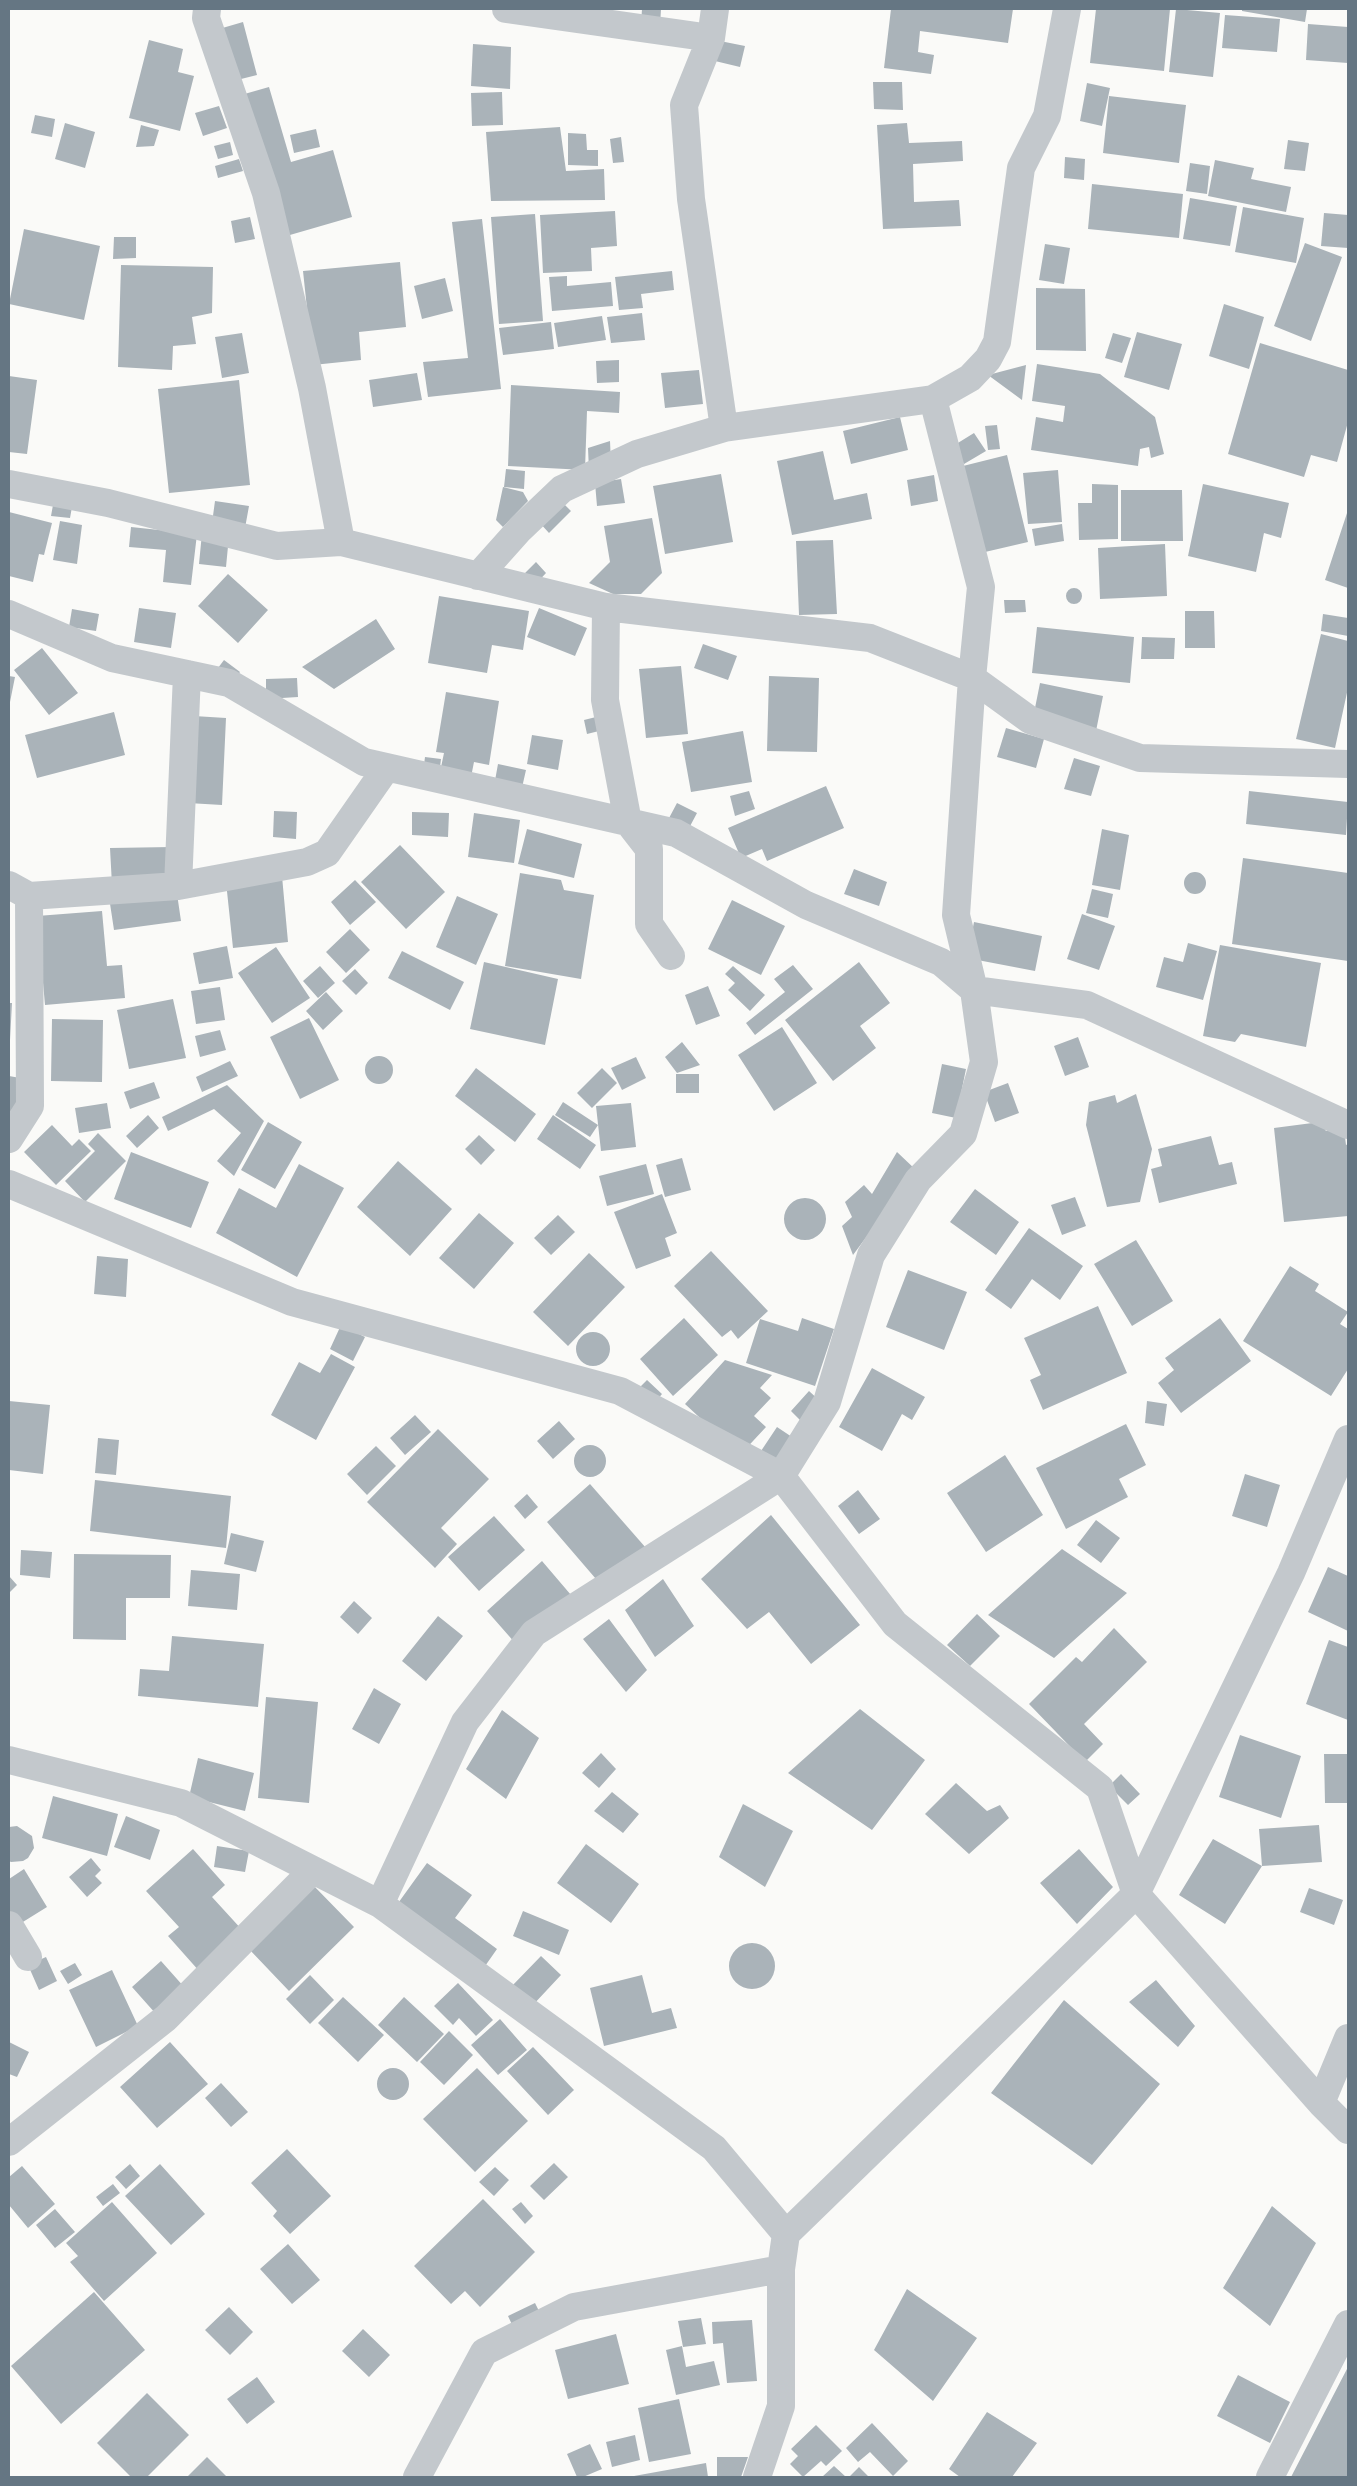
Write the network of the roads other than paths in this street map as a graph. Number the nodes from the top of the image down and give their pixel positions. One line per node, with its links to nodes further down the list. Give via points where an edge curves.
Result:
1 (207, 9): 9 (street, via 206,18 266,193 312,388)
2 (506, 9): 5 (street)
3 (715, 9): 5 (street)
4 (1067, 9): 6 (street, via 1047,116 1021,168 997,342 988,360 970,378)
5 (711, 38): 7 (street, via 684,105 691,199)
6 (933, 399): 7 (street); 14 (street, via 981,587)
7 (724, 428): 10 (street, via 637,454 562,489)
8 (9, 484): 9 (street, via 108,503 278,546)
9 (341, 542): 10 (street)
10 (478, 576): 11 (street)
11 (606, 607): 14 (street, via 870,638); 17 (street, via 605,700)
12 (9, 614): 13 (street, via 112,658)
13 (187, 674): 16 (street, via 230,683 364,762); 18 (street)
14 (972, 678): 15 (street, via 1030,720 1140,758); 21 (street, via 956,915)
15 (1348, 764)
16 (387, 767): 17 (street); 18 (street, via 327,853 298,864)
17 (628, 822): 20 (street, via 649,849 650,924); 21 (street, via 676,833 806,905 941,962)
18 (178, 886): 19 (street)
19 (19, 891): 23 (street, via 30,1106)
20 (672, 956)
21 (974, 990): 22 (street, via 1087,1005); 26 (street, via 984,1062 962,1134 918,1180 871,1255 827,1402)
22 (1348, 1125)
23 (9, 1139)
24 (9, 1184): 26 (street, via 292,1302 620,1391)
25 (1348, 1439): 29 (street, via 1291,1572)
26 (781, 1476): 29 (street, via 895,1624 1100,1788); 30 (street, via 534,1633 465,1722)
27 (9, 1760): 28 (street, via 181,1802)
28 (313, 1870): 30 (street); 36 (street, via 166,2018)
29 (1136, 1894): 34 (street); 37 (street)
30 (380, 1904): 37 (street, via 714,2148)
31 (9, 1925): 32 (street)
32 (28, 1957)
33 (1348, 2038): 34 (street)
34 (1321, 2103): 35 (street)
35 (1348, 2130)
36 (9, 2142)
37 (786, 2234): 38 (street)
38 (781, 2269): 40 (street, via 574,2308 484,2352); 41 (street, via 781,2406)
39 (1348, 2324): 42 (street)
40 (417, 2477)
41 (757, 2477)
42 (1270, 2477)

